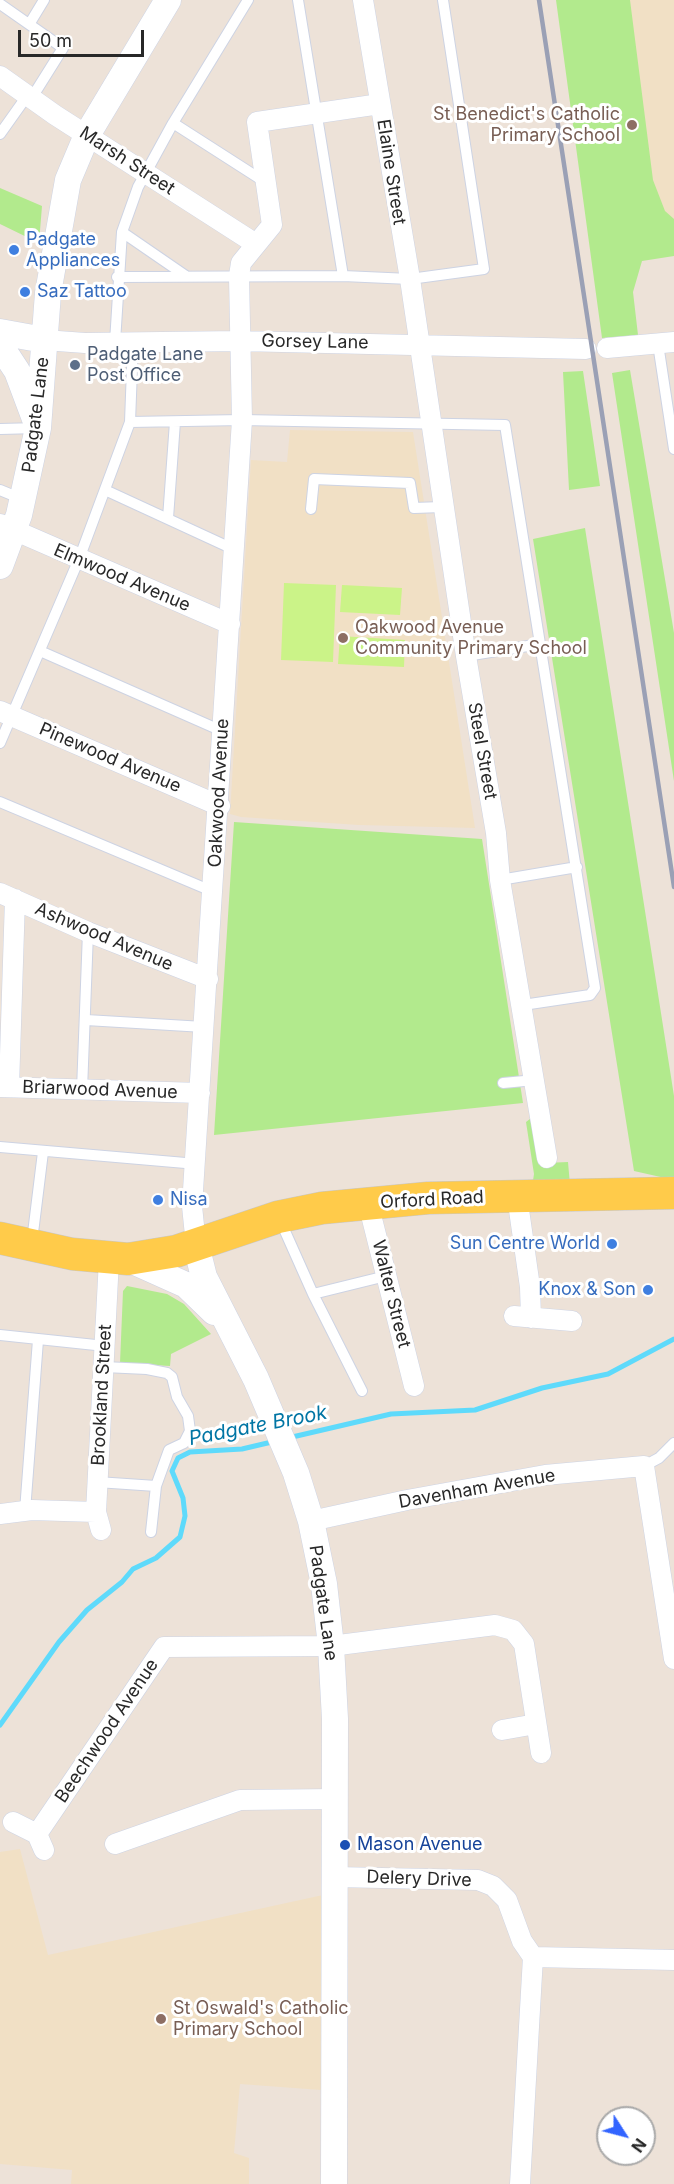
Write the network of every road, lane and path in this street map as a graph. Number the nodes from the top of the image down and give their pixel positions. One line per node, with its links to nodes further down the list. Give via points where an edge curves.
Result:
1 (44, 0): 8 (lane)
2 (168, 0): 15 (street)
3 (248, 0): 13 (lane)
4 (298, 0): 12 (lane)
5 (363, 0): 11 (street, Elaine Street)
6 (443, 0): 24 (lane, via 484,269)
7 (0, 4): 8 (lane)
8 (30, 23): 10 (lane, via 63,48)
9 (0, 76): 10 (street, Marsh Street)
10 (29, 97): 14 (lane); 15 (street, Marsh Street)
11 (380, 104): 12 (street); 24 (street, Elaine Street)
12 (316, 116): 17 (street, via 257,123); 22 (lane)
13 (173, 123): 16 (lane); 17 (lane)
14 (0, 134)
15 (87, 135): 16 (street, Marsh Street); 26 (street, via 63,201)
16 (146, 174): 18 (lane); 19 (street, Marsh Street)
17 (265, 182): 19 (street, via 272,225)
18 (122, 232): 20 (lane); 23 (lane)
19 (256, 244): 21 (street, via 241,262)
20 (187, 276): 21 (lane); 23 (lane)
21 (240, 276): 22 (lane); 27 (street, Oakwood Avenue)
22 (343, 276): 24 (lane)
23 (117, 277): 28 (lane)
24 (410, 279): 30 (street, Elaine Street)
25 (0, 332): 26 (street, Padgate Lane)
26 (44, 340): 28 (street, Gorsey Lane); 38 (street, Padgate Lane)
27 (239, 341): 28 (street, Gorsey Lane); 30 (street, Gorsey Lane); 34 (street, Oakwood Avenue)
28 (124, 342): 35 (lane)
29 (666, 343): 32 (street); 40 (lane)
30 (419, 344): 33 (street, Gorsey Lane); 37 (street, Steel Street)
31 (0, 345): 38 (street, via 17,371)
32 (607, 348)
33 (586, 349)
34 (242, 420): 36 (lane); 37 (lane); 48 (street, Oakwood Avenue)
35 (130, 422): 36 (lane); 42 (lane)
36 (175, 422): 46 (lane)
37 (430, 424): 44 (street, Steel Street); 52 (lane, via 505,425)
38 (38, 428): 39 (lane); 43 (street, Padgate Lane)
39 (0, 429)
40 (674, 449)
41 (0, 489): 43 (lane)
42 (105, 490): 46 (lane); 49 (lane)
43 (23, 500): 47 (street, Padgate Lane)
44 (442, 507): 45 (lane, via 414,508 410,483 314,479); 54 (street, Steel Street)
45 (311, 509)
46 (168, 518): 48 (lane)
47 (7, 527): 49 (street, Elmwood Avenue); 50 (street, Padgate Lane)
48 (233, 549): 51 (street, Oakwood Avenue)
49 (79, 559): 51 (street, Elmwood Avenue); 53 (lane)
50 (0, 566)
51 (230, 624): 56 (street, Oakwood Avenue)
52 (540, 644): 54 (lane); 60 (lane)
53 (40, 651): 55 (lane); 56 (lane)
54 (465, 656): 61 (street, Steel Street, via 496,833)
55 (6, 713): 57 (lane); 59 (street, Pinewood Avenue)
56 (222, 731): 59 (street, Oakwood Avenue)
57 (0, 743)
58 (0, 802): 62 (lane)
59 (220, 806): 62 (street, Oakwood Avenue)
60 (577, 867): 61 (lane); 66 (lane, via 596,988 590,995)
61 (500, 880): 66 (street, Steel Street)
62 (214, 892): 65 (street, Oakwood Avenue)
63 (7, 896): 64 (street, Ashwood Avenue); 71 (street)
64 (88, 932): 65 (street, Ashwood Avenue); 67 (lane)
65 (208, 979): 68 (street, Oakwood Avenue)
66 (523, 1005): 69 (street, Steel Street)
67 (86, 1020): 68 (lane); 72 (lane)
68 (204, 1027): 73 (street, Oakwood Avenue)
69 (535, 1080): 70 (lane); 76 (street, Steel Street)
70 (503, 1083)
71 (5, 1087): 72 (street, Briarwood Avenue)
72 (82, 1090): 73 (street, Briarwood Avenue)
73 (200, 1093): 77 (street, Oakwood Avenue)
74 (0, 1147): 75 (lane)
75 (43, 1152): 77 (lane); 84 (lane)
76 (547, 1158)
77 (197, 1164): 83 (street, Oakwood Avenue, via 192,1206)
78 (674, 1193): 79 (main road, Orford Road)
79 (517, 1196): 80 (main road, Orford Road); 88 (street, via 530,1287 522,1317)
80 (368, 1203): 81 (main road, Orford Road); 86 (street, Walter Street)
81 (279, 1216): 83 (main road, Orford Road); 87 (lane)
82 (0, 1238): 84 (main road)
83 (196, 1245): 85 (main road); 89 (street, Padgate Lane, via 204,1277)
84 (31, 1246): 85 (main road)
85 (118, 1259): 89 (street, via 186,1285); 92 (street, Brookland Street)
86 (386, 1276): 87 (lane); 94 (street, Walter Street)
87 (313, 1294): 95 (lane)
88 (572, 1321)
89 (231, 1332): 102 (street, Padgate Lane, via 283,1439)
90 (0, 1335): 91 (lane)
91 (38, 1340): 92 (lane); 100 (lane)
92 (105, 1346): 93 (street, Brookland Street)
93 (104, 1367): 98 (street, Brookland Street); 99 (lane, via 147,1369 172,1377 190,1431 184,1443 169,1450)
94 (414, 1386)
95 (362, 1391)
96 (674, 1443): 97 (lane)
97 (644, 1466): 102 (street, Davenham Avenue, via 545,1475); 105 (street)
98 (97, 1482): 99 (lane); 100 (street, Brookland Street, via 99,1521)
99 (156, 1486): 103 (lane)
100 (25, 1511): 101 (street)
101 (0, 1514)
102 (311, 1521): 104 (street, Padgate Lane)
103 (151, 1532)
104 (331, 1646): 106 (street, via 495,1625 513,1630 524,1644); 109 (street, Padgate Lane); 110 (street, Beechwood Avenue, via 164,1647 41,1842)
105 (674, 1659)
106 (536, 1724): 107 (street); 108 (street)
107 (502, 1730)
108 (541, 1754)
109 (335, 1799): 111 (street, via 240,1800); 112 (street, Padgate Lane)
110 (13, 1822)
111 (115, 1844)
112 (334, 1877): 113 (street, Delery Drive, via 478,1880 493,1886 507,1900 522,1941); 115 (street, Padgate Lane)
113 (533, 1957): 114 (street); 116 (street)
114 (674, 1960)
115 (334, 2184)
116 (520, 2184)

